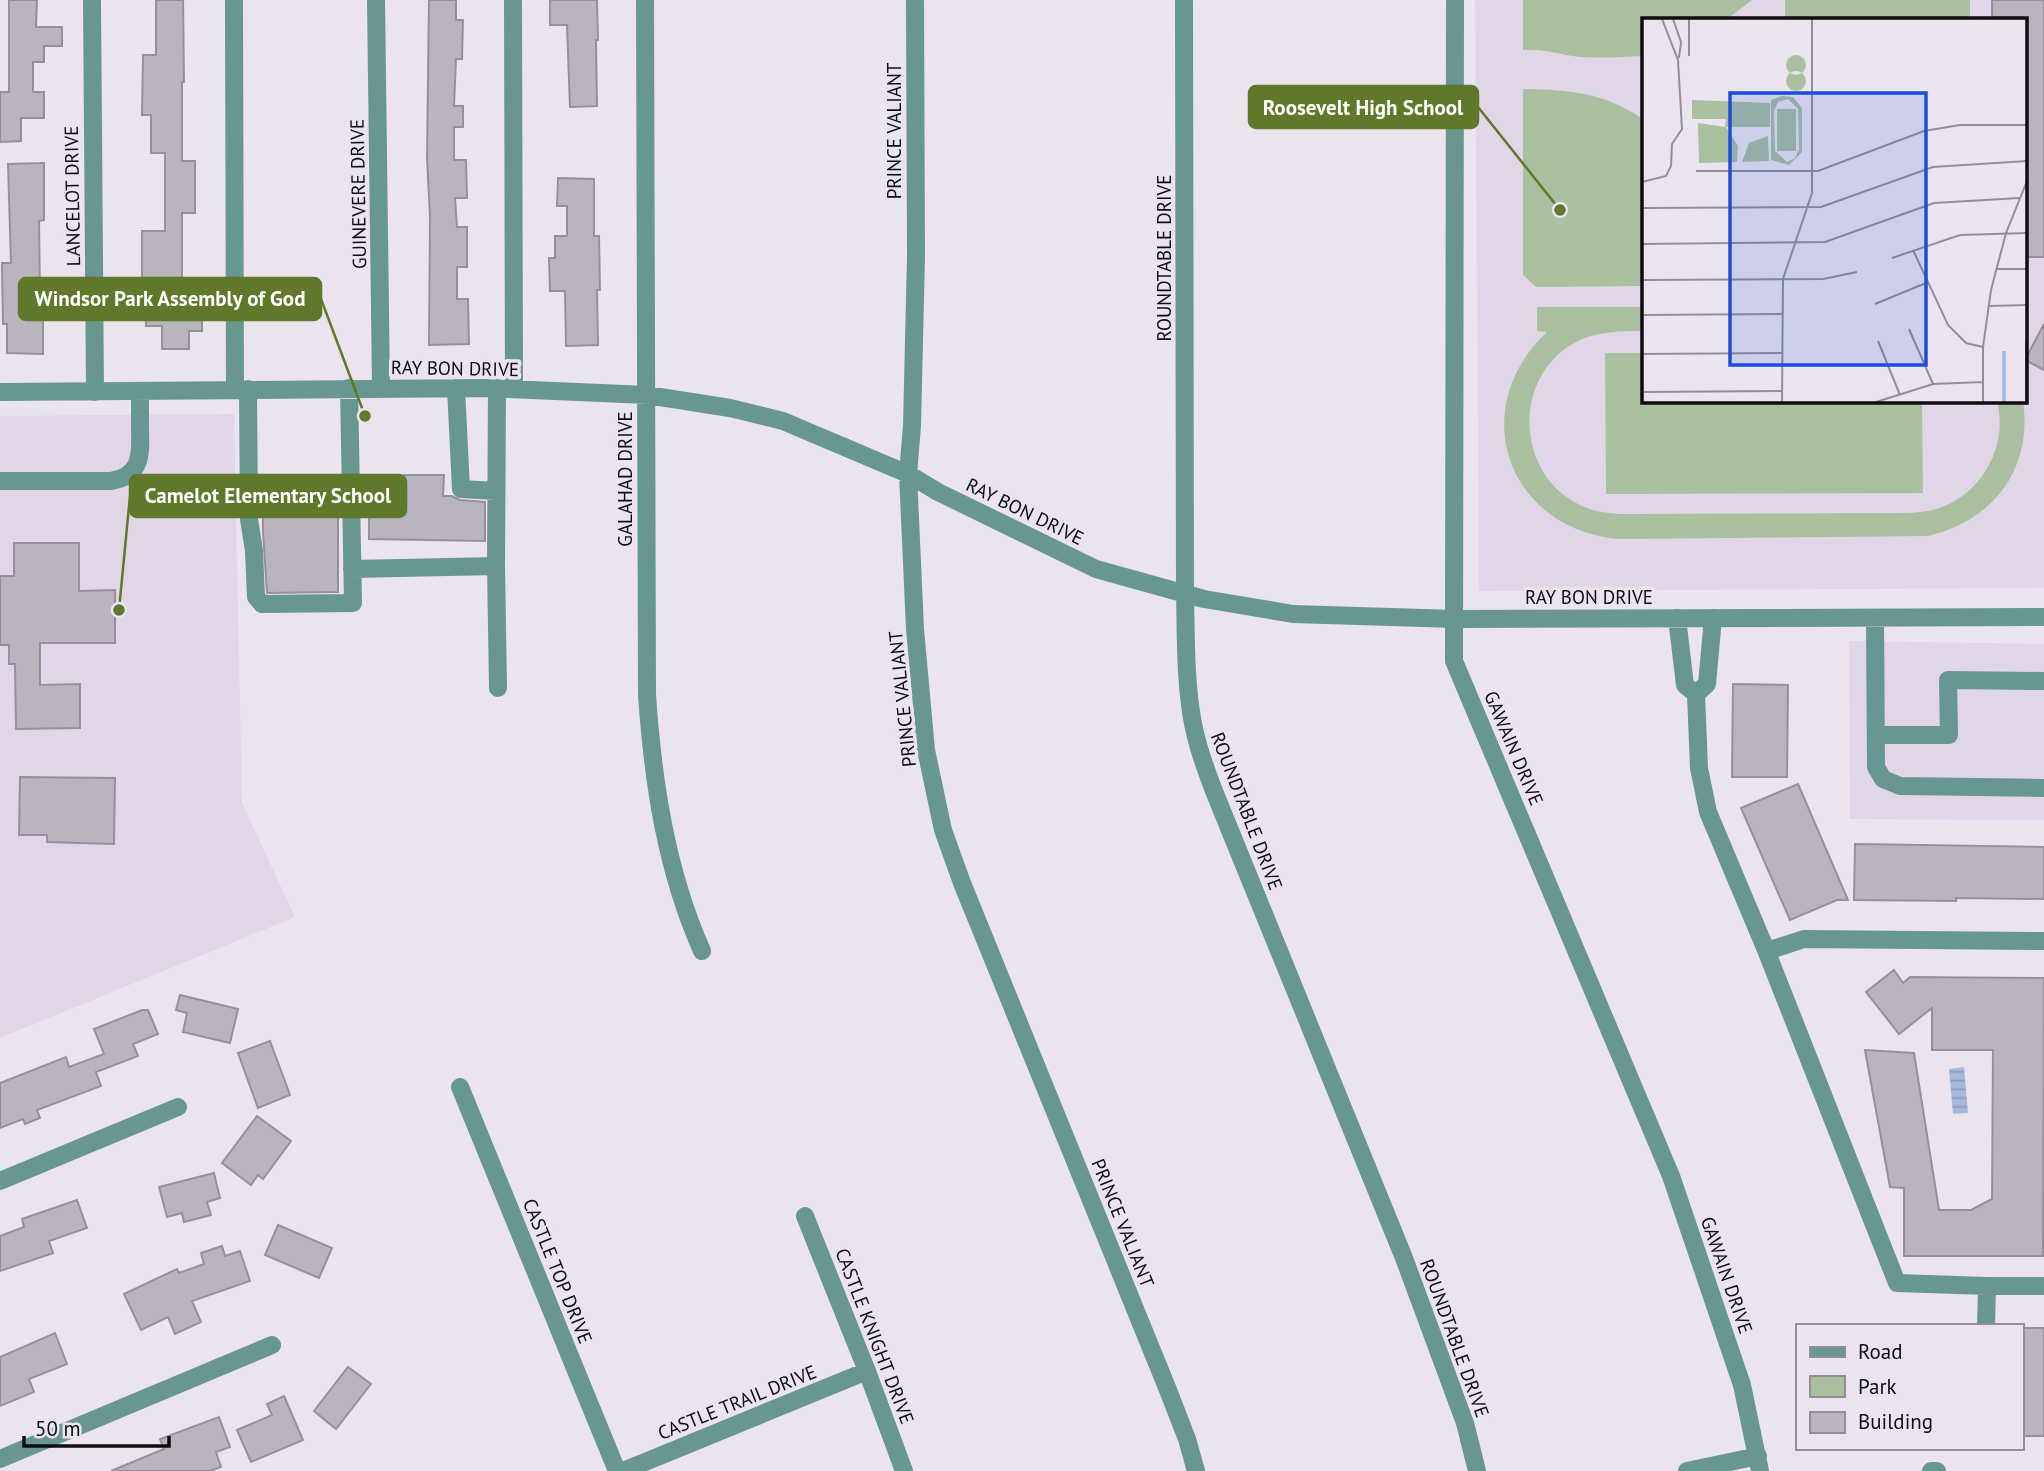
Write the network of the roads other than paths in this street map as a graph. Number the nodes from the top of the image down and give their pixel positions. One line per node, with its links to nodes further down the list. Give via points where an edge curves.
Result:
1 (92, 0): 16 (street, LANCELOT DRIVE)
2 (234, 0): 13 (street)
3 (376, 0): 9 (street, GUINEVERE DRIVE)
4 (513, 0): 12 (street)
5 (645, 0): 17 (street, GALAHAD DRIVE)
6 (915, 0): 18 (street, PRINCE VALIANT, via 915,269)
7 (1184, 0): 23 (street, ROUNDTABLE DRIVE)
8 (1455, 0): 28 (street, GAWAIN DRIVE)
9 (381, 387): 10 (street, RAY BON DRIVE); 11 (street, RAY BON DRIVE)
10 (456, 387): 12 (street, RAY BON DRIVE); 20 (street, via 461,489)
11 (349, 388): 13 (street, RAY BON DRIVE); 22 (street)
12 (506, 389): 17 (street, RAY BON DRIVE); 20 (street)
13 (241, 390): 14 (street, RAY BON DRIVE); 22 (street, via 257,601 353,603)
14 (140, 391): 16 (street, RAY BON DRIVE); 19 (street, via 140,457 127,475 111,481)
15 (0, 392): 16 (street, RAY BON DRIVE)
16 (95, 392)
17 (647, 395): 18 (street, RAY BON DRIVE, via 783,421); 35 (street, GALAHAD DRIVE, via 650,743 671,863 687,919)
18 (908, 474): 23 (street, RAY BON DRIVE, via 1096,569); 51 (street, PRINCE VALIANT, via 921,713 943,830 1187,1438)
19 (0, 481)
20 (496, 491): 21 (street)
21 (496, 566): 22 (street); 30 (street)
22 (352, 569)
23 (1185, 593): 28 (street, RAY BON DRIVE, via 1293,614); 52 (street, ROUNDTABLE DRIVE, via 1188,684 1200,753 1404,1258 1465,1423)
24 (2044, 617): 27 (street, RAY BON DRIVE)
25 (1677, 618): 26 (street, RAY BON DRIVE); 28 (street, RAY BON DRIVE); 31 (street, via 1685,685)
26 (1713, 618): 27 (street, RAY BON DRIVE); 31 (street, via 1707,684)
27 (1875, 618): 32 (street)
28 (1456, 619): 47 (street, GAWAIN DRIVE, via 1454,660 1671,1176 1742,1385)
29 (2044, 681): 32 (street, via 1948,680 1949,735)
30 (498, 688)
31 (1696, 694): 36 (street, via 1699,768 1708,812)
32 (1876, 735): 33 (street, via 1882,779 1900,786)
33 (2044, 788)
34 (2044, 942): 36 (street, via 1804,939)
35 (702, 951)
36 (1767, 951): 41 (street, via 1897,1283)
37 (460, 1087): 48 (street, CASTLE TOP DRIVE)
38 (178, 1107): 39 (street)
39 (0, 1181)
40 (805, 1216): 45 (street, CASTLE KNIGHT DRIVE)
41 (1987, 1286): 42 (street); 43 (street)
42 (2044, 1286)
43 (1986, 1324)
44 (272, 1345): 46 (street)
45 (867, 1371): 49 (street, CASTLE TRAIL DRIVE); 50 (street, CASTLE KNIGHT DRIVE)
46 (0, 1459)
47 (1759, 1464): 53 (street)
48 (617, 1471)
49 (623, 1471)
50 (904, 1471)
51 (1196, 1471)
52 (1477, 1471)
53 (1687, 1471)
54 (1931, 1471): 55 (street)
55 (1937, 1471)

